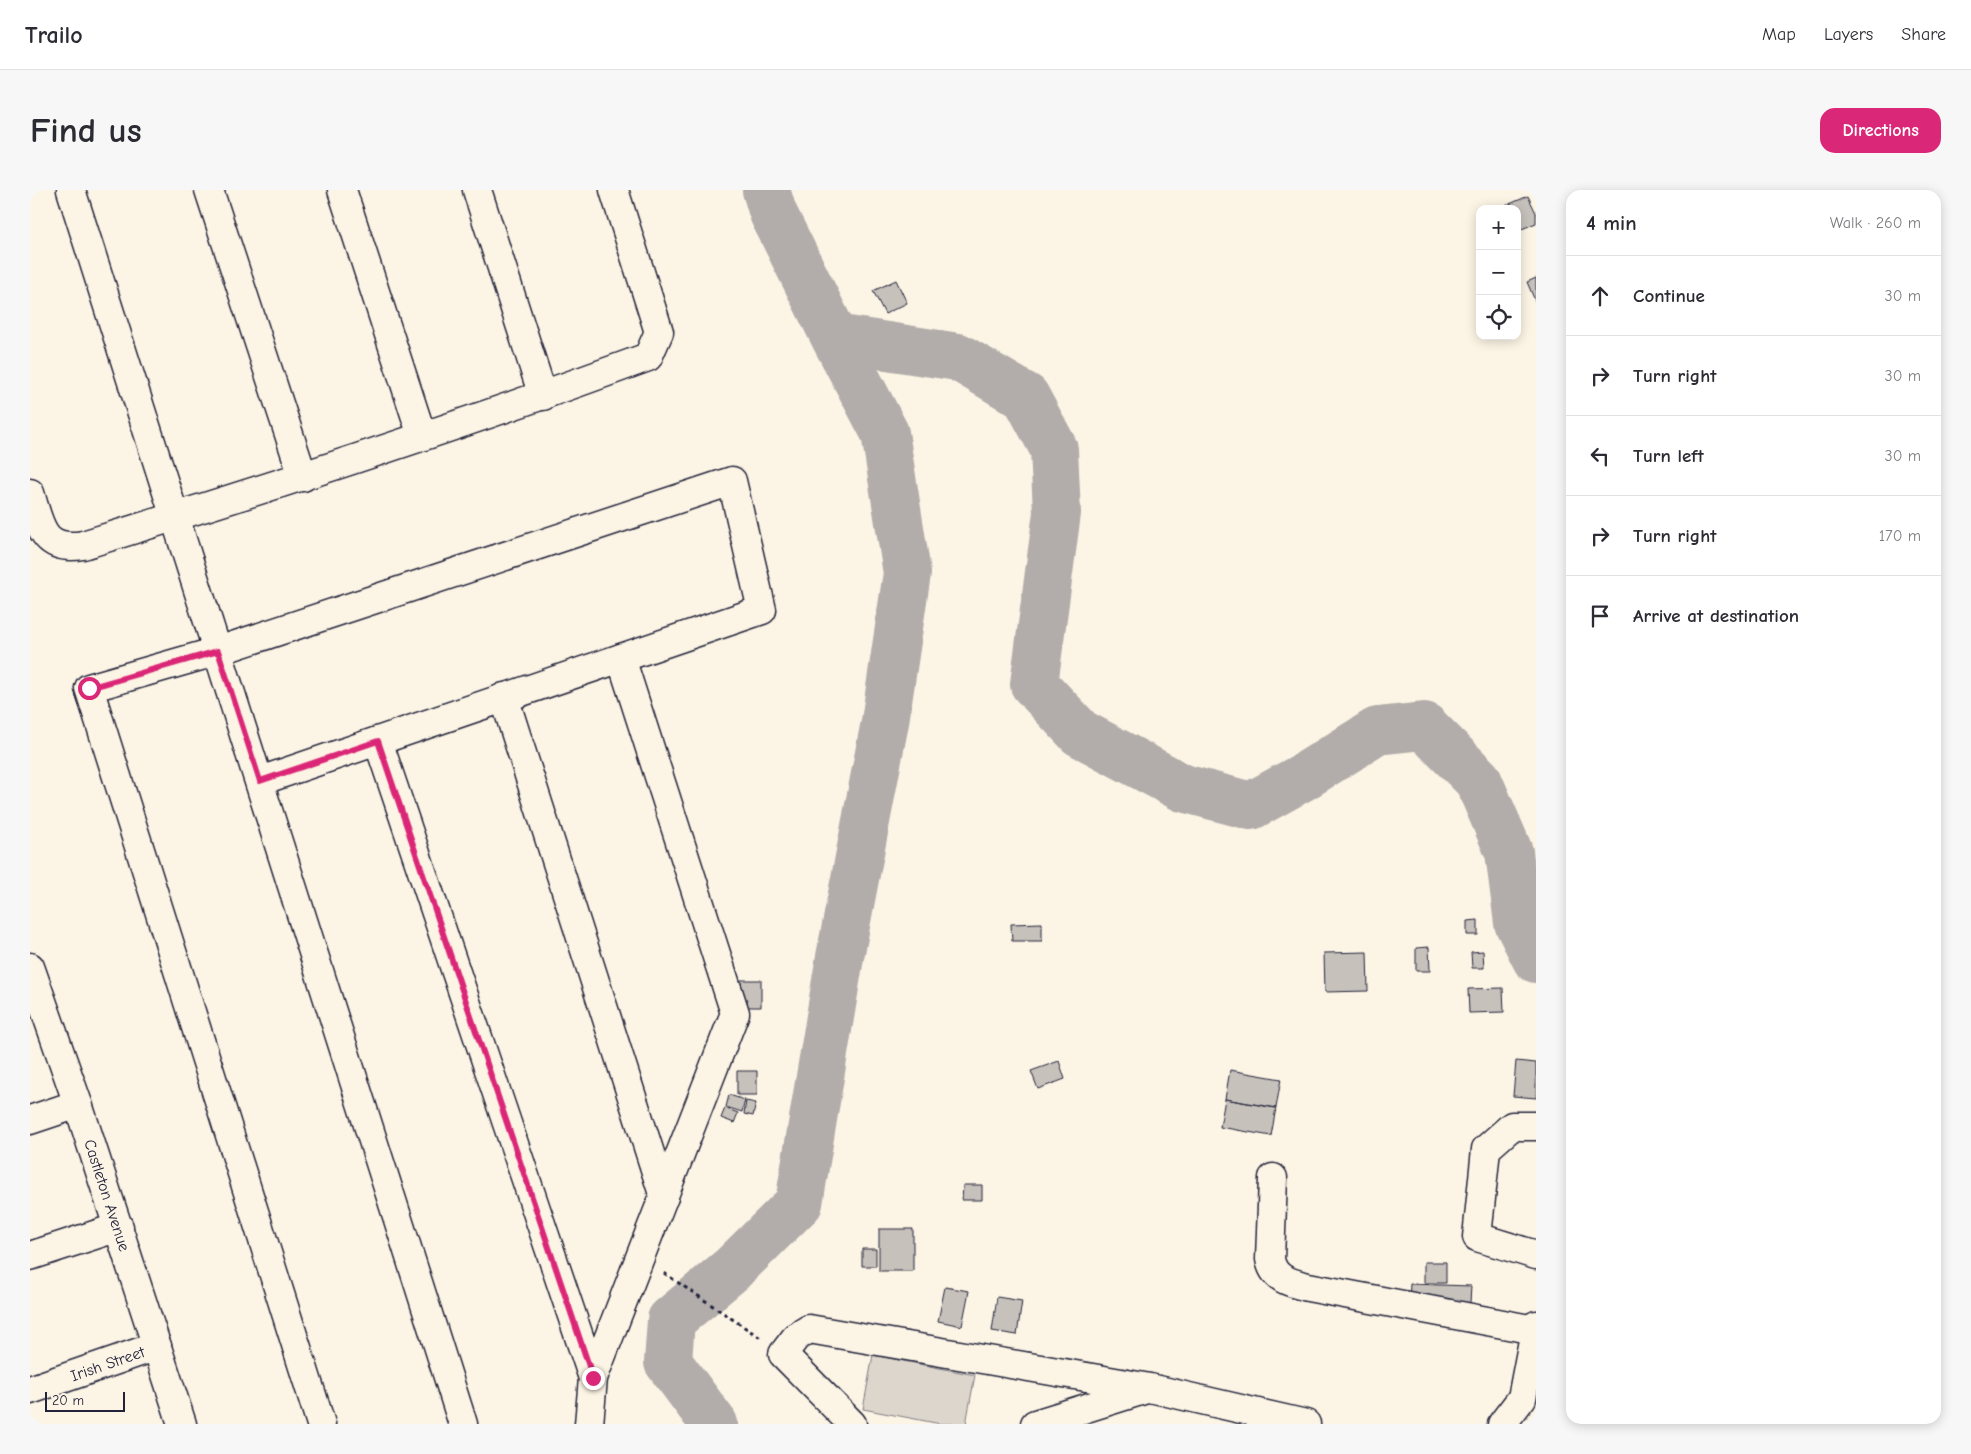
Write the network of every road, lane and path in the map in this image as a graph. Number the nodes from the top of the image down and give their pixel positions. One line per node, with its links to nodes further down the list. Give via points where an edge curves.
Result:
1 (71, 190): 10 (street)
2 (209, 190): 8 (street)
3 (342, 190): 7 (street)
4 (477, 190): 6 (street)
5 (614, 190): 6 (street, via 659,332 648,357)
6 (542, 396): 7 (street)
7 (422, 436): 8 (street)
8 (303, 477): 10 (street)
9 (30, 493): 10 (street, via 47,539 71,548)
10 (176, 517): 11 (street)
11 (218, 651): 12 (street, via 732,481 762,610); 15 (street); 33 (street, via 89,688)
12 (620, 658): 13 (street); 21 (street, via 735,1013)
13 (504, 698): 14 (street); 21 (street)
14 (378, 741): 15 (street); 29 (street)
15 (260, 781): 34 (street)
16 (31, 974): 17 (street, Castleton Avenue)
17 (78, 1104): 18 (street); 22 (street, Castleton Avenue)
18 (30, 1120)
19 (1536, 1126): 23 (street, via 1512,1126 1486,1148 1477,1237)
20 (1273, 1178): 26 (street, via 1270,1259 1272,1270 1284,1280 1308,1288)
21 (664, 1197): 29 (street)
22 (119, 1227): 24 (street); 28 (street, Castleton Avenue)
23 (1536, 1254)
24 (30, 1256)
25 (682, 1284): 27 (path)
26 (1535, 1327): 39 (street, via 1522,1398)
27 (752, 1332)
28 (157, 1346): 31 (street, Irish Street); 32 (street, Castleton Avenue)
29 (593, 1378): 35 (street)
30 (1150, 1388): 36 (street, via 809,1329 796,1337 783,1354); 37 (street); 38 (street)
31 (30, 1390)
32 (182, 1424)
33 (321, 1424)
34 (463, 1424)
35 (589, 1424)
36 (852, 1424)
37 (1035, 1424)
38 (1306, 1424)
39 (1502, 1424)

